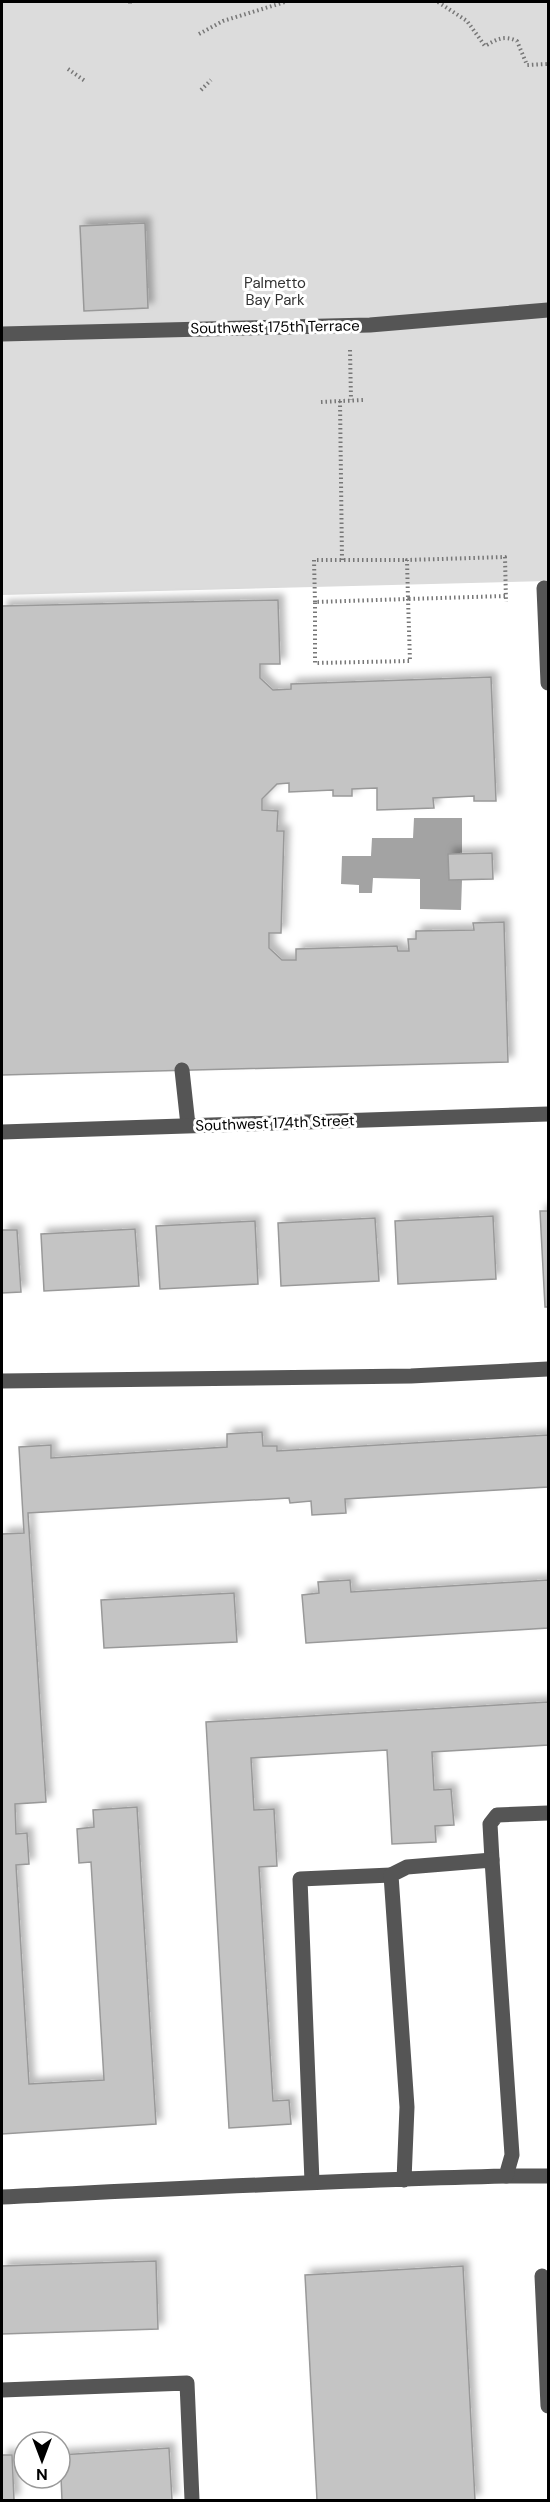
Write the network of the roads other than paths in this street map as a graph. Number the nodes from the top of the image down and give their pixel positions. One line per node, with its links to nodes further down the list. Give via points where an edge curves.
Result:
1 (549, 310): 2 (street, Southwest 175th Terrace, via 370,325)
2 (2, 333)
3 (544, 588): 4 (street)
4 (549, 683)
5 (182, 1070): 7 (street)
6 (549, 1114): 7 (street, Southwest 174th Street)
7 (188, 1125): 8 (street, Southwest 174th Street)
8 (2, 1132)
9 (549, 1369): 10 (street, via 411,1376)
10 (2, 1381)
11 (549, 1813): 12 (street, via 497,1815 490,1824)
12 (492, 1860): 13 (street, via 407,1867); 14 (street, via 512,2155)
13 (391, 1875): 16 (street, via 407,2107); 17 (street, via 300,1879)
14 (506, 2176): 15 (street); 16 (street)
15 (549, 2176)
16 (404, 2180): 17 (street)
17 (312, 2182): 18 (street)
18 (2, 2197)
19 (542, 2276): 21 (street)
20 (2, 2390): 22 (street, via 187,2383)
21 (549, 2406)
22 (192, 2500)

